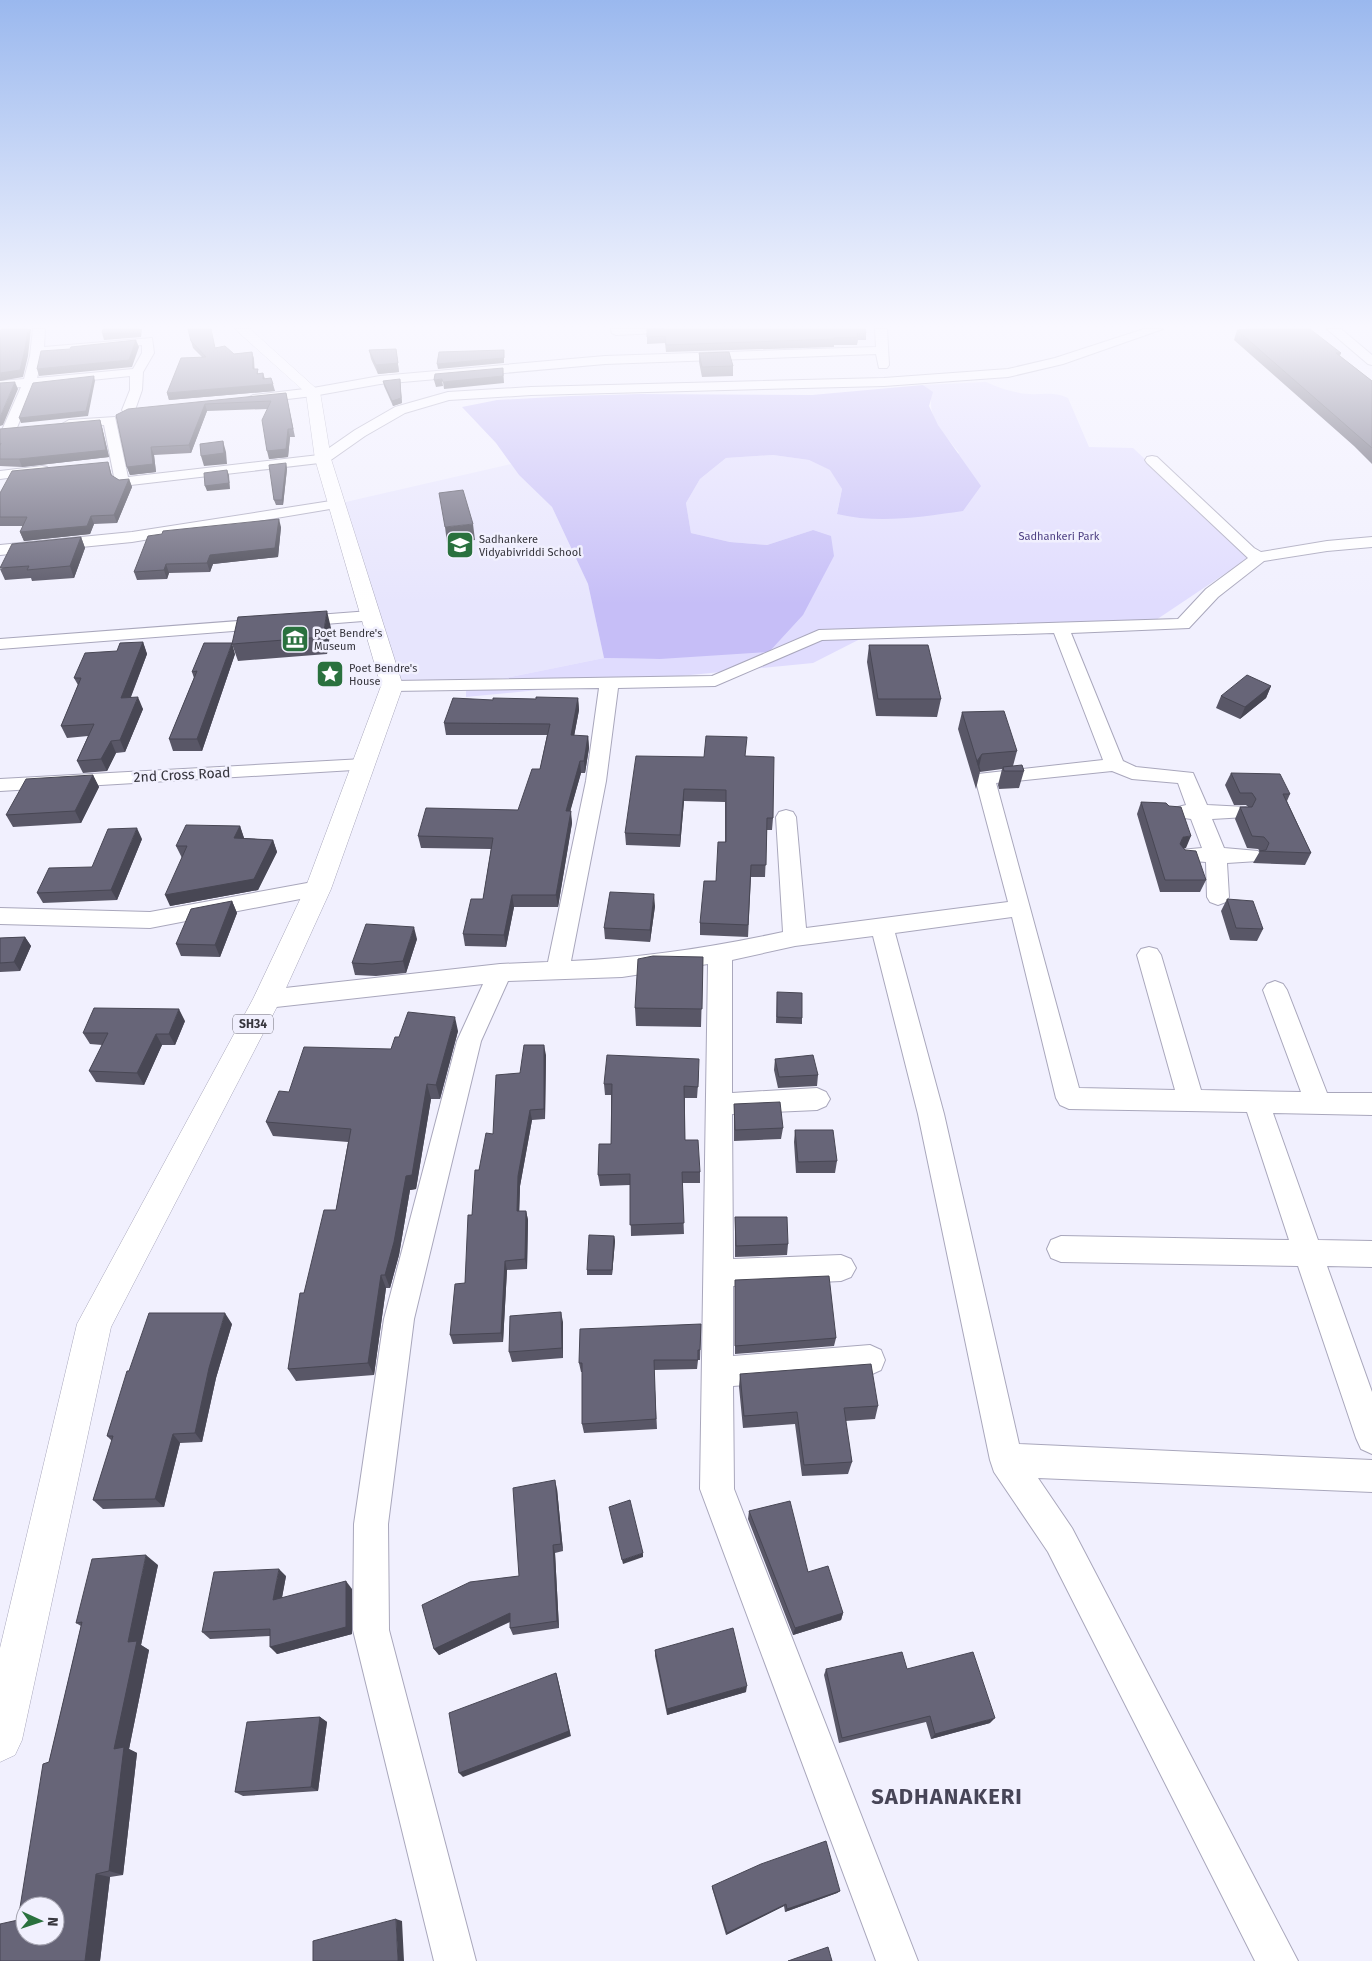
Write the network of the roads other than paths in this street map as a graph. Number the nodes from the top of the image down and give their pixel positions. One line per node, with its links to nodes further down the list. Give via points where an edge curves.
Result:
1 (110, 420): 8 (street, via 113,463 122,482)
2 (104, 421): 5 (street)
3 (317, 421): 8 (main road)
4 (382, 421): 8 (street)
5 (55, 425)
6 (28, 428): 7 (street)
7 (5, 430)
8 (323, 459): 12 (main road)
9 (1152, 460): 15 (street)
10 (59, 469): 11 (street)
11 (0, 474)
12 (337, 504): 14 (street, via 132,536); 16 (main road)
13 (1372, 542): 15 (street)
14 (0, 550)
15 (1259, 557): 17 (street, via 1212,593 1183,624)
16 (370, 616): 18 (street); 20 (main road)
17 (1062, 628): 19 (street, via 819,635 715,681); 22 (street)
18 (0, 644)
19 (608, 683): 20 (street); 39 (street, via 596,781)
20 (392, 686): 21 (main road, SH34)
21 (363, 765): 23 (street, 2nd Cross Road); 31 (main road, SH34)
22 (1115, 765): 25 (street, via 1132,773 1186,777); 33 (street, via 985,778)
23 (0, 785)
24 (1171, 811): 25 (street)
25 (1199, 812): 26 (street); 29 (street)
26 (1239, 812)
27 (786, 817): 36 (street)
28 (1188, 856): 29 (street)
29 (1216, 856): 30 (street); 32 (street)
30 (1250, 856)
31 (318, 889): 34 (street, via 150,920); 42 (main road, SH34)
32 (1218, 897)
33 (1021, 908): 35 (street); 44 (street, via 1069,1098)
34 (0, 916)
35 (882, 927): 36 (street); 57 (street, via 932,1114)
36 (794, 938): 37 (street)
37 (720, 954): 39 (street, via 622,968); 47 (street)
38 (1149, 955): 44 (street)
39 (558, 970): 40 (street)
40 (500, 973): 42 (street); 60 (street, via 469,1041 399,1319 371,1524 371,1630)
41 (1275, 990): 46 (street)
42 (267, 999): 59 (main road, SH34, via 94,1324)
43 (817, 1099): 47 (street)
44 (1191, 1100): 45 (street)
45 (1256, 1101): 46 (street); 50 (street)
46 (1318, 1102): 48 (street)
47 (720, 1104): 53 (street)
48 (1372, 1104)
49 (1062, 1249): 50 (street)
50 (1309, 1253): 51 (street); 56 (street)
51 (1372, 1254)
52 (841, 1268): 53 (street)
53 (719, 1273): 55 (street)
54 (870, 1360): 55 (street)
55 (718, 1372): 61 (street, via 717,1489)
56 (1372, 1438)
57 (1006, 1460): 58 (street); 62 (street, via 1060,1540)
58 (1372, 1476)
59 (0, 1740)
60 (455, 1961)
61 (897, 1961)
62 (1277, 1961)

